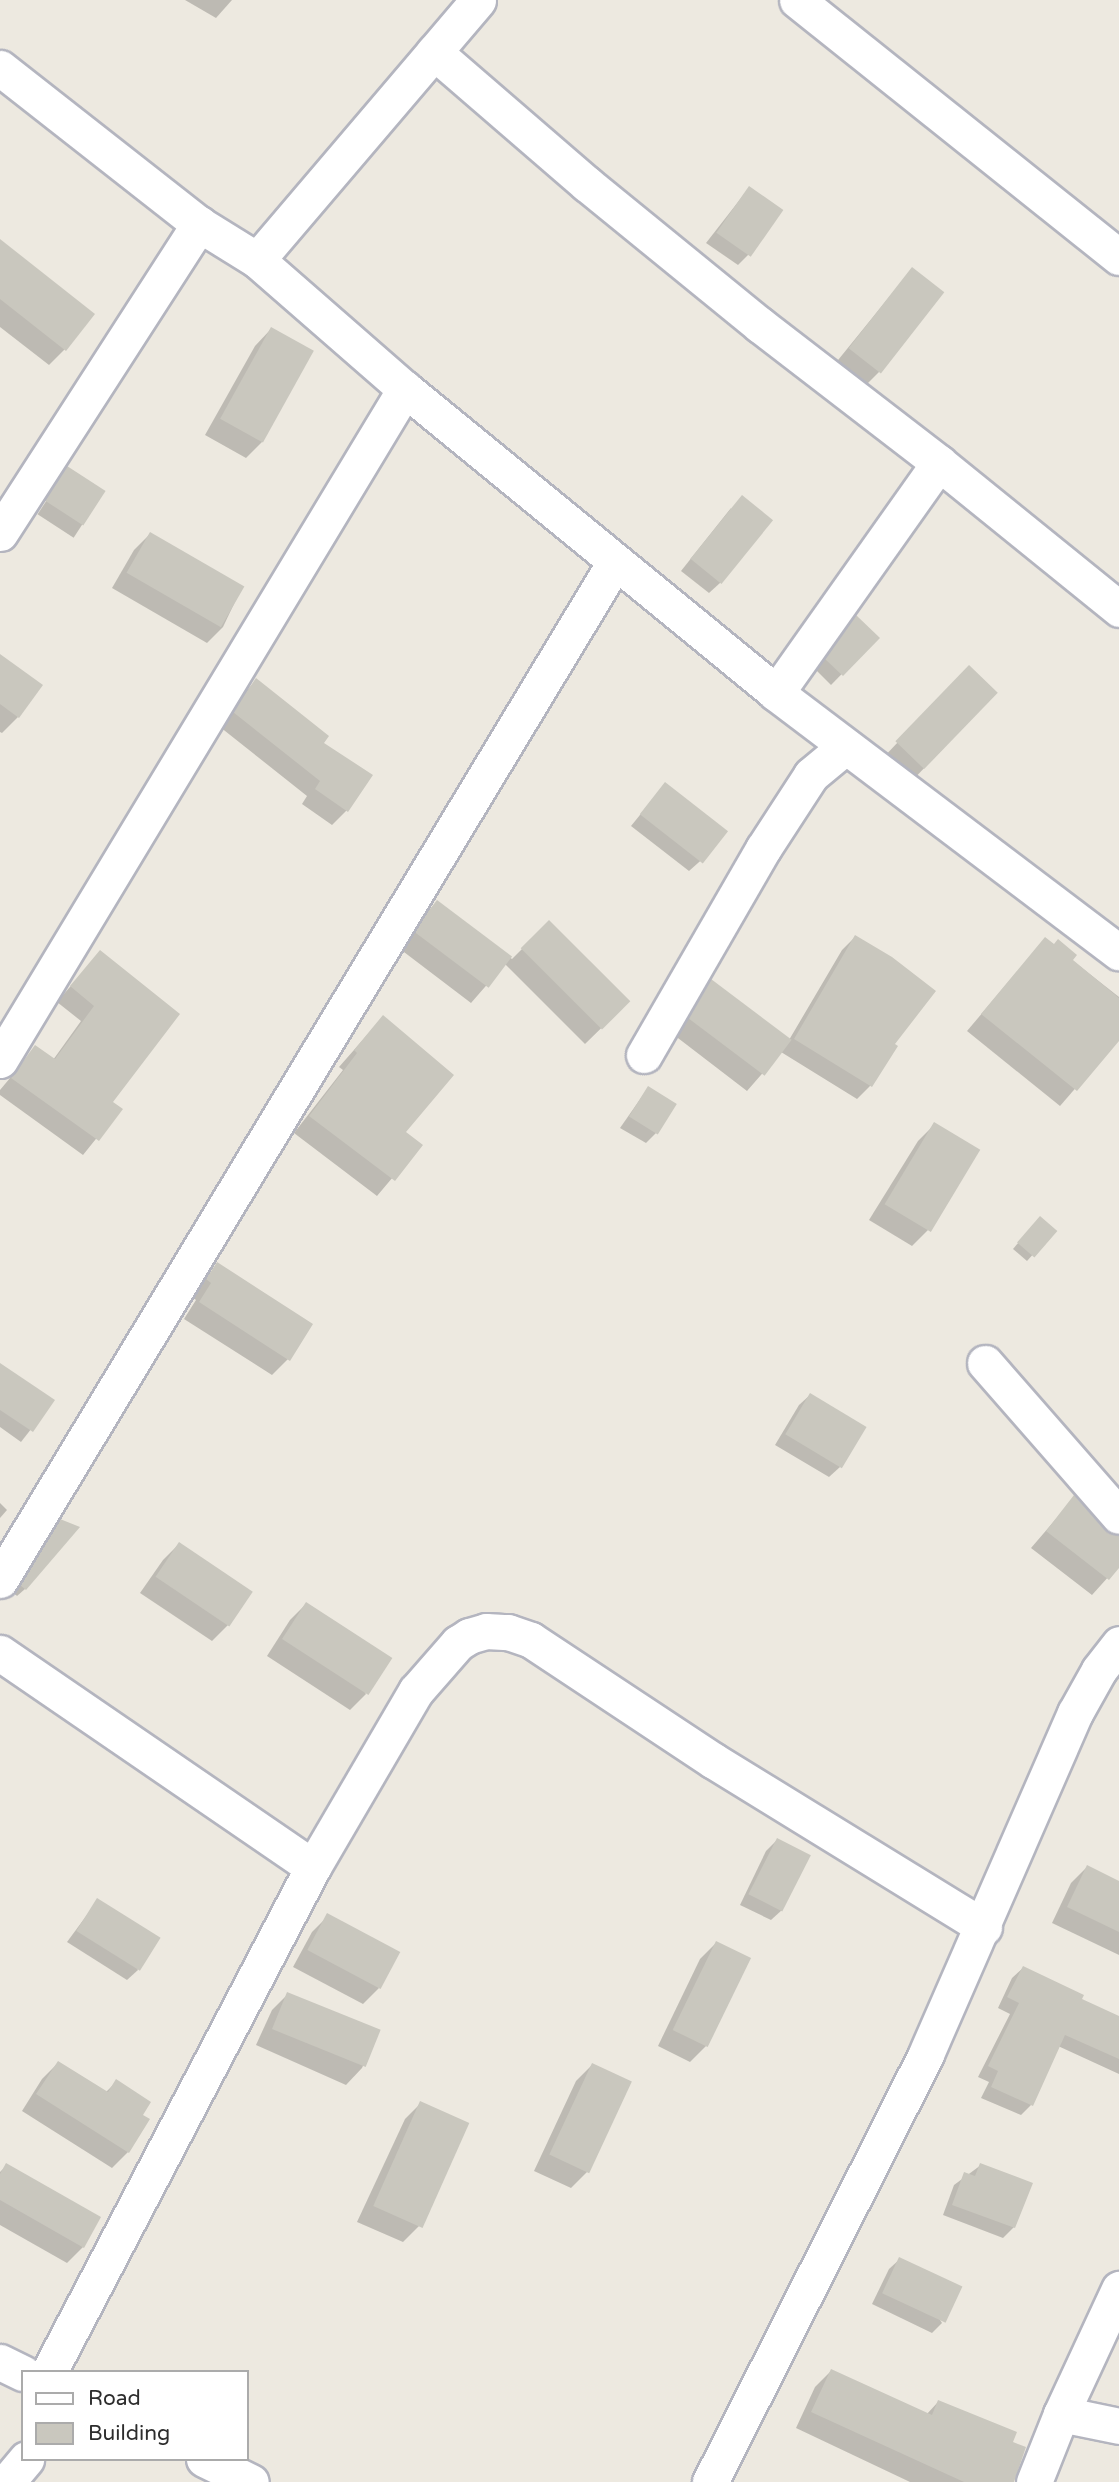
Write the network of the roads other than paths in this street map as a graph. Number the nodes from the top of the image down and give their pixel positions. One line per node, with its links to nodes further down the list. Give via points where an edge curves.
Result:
1 (478, 0): 3 (street)
2 (797, 0): 6 (street)
3 (434, 52): 7 (street); 9 (street, via 727,298)
4 (0, 68): 5 (street)
5 (199, 224): 7 (street); 10 (street)
6 (1119, 257)
7 (257, 260): 8 (street)
8 (405, 389): 11 (street); 17 (street)
9 (939, 463): 12 (street); 13 (street)
10 (0, 533)
11 (615, 562): 13 (street); 20 (street)
12 (1119, 610)
13 (776, 693): 14 (street)
14 (846, 746): 15 (street); 16 (street, via 811,775)
15 (1119, 951)
16 (644, 1055)
17 (0, 1060)
18 (985, 1363): 19 (street)
19 (1119, 1516)
20 (0, 1580)
21 (1119, 1644): 24 (street, via 1075,1713)
22 (0, 1653): 23 (street)
23 (313, 1867): 24 (street, via 416,1691 457,1643 486,1631 508,1632 531,1640 714,1761); 27 (street)
24 (984, 1927): 35 (street, via 926,2054)
25 (1119, 2288): 29 (street)
26 (0, 2362): 28 (street)
27 (50, 2370)
28 (21, 2372)
29 (1061, 2414): 30 (street); 36 (street)
30 (1119, 2426)
31 (24, 2461): 33 (street)
32 (208, 2461): 34 (street)
33 (7, 2482)
34 (251, 2482)
35 (710, 2482)
36 (1034, 2482)

